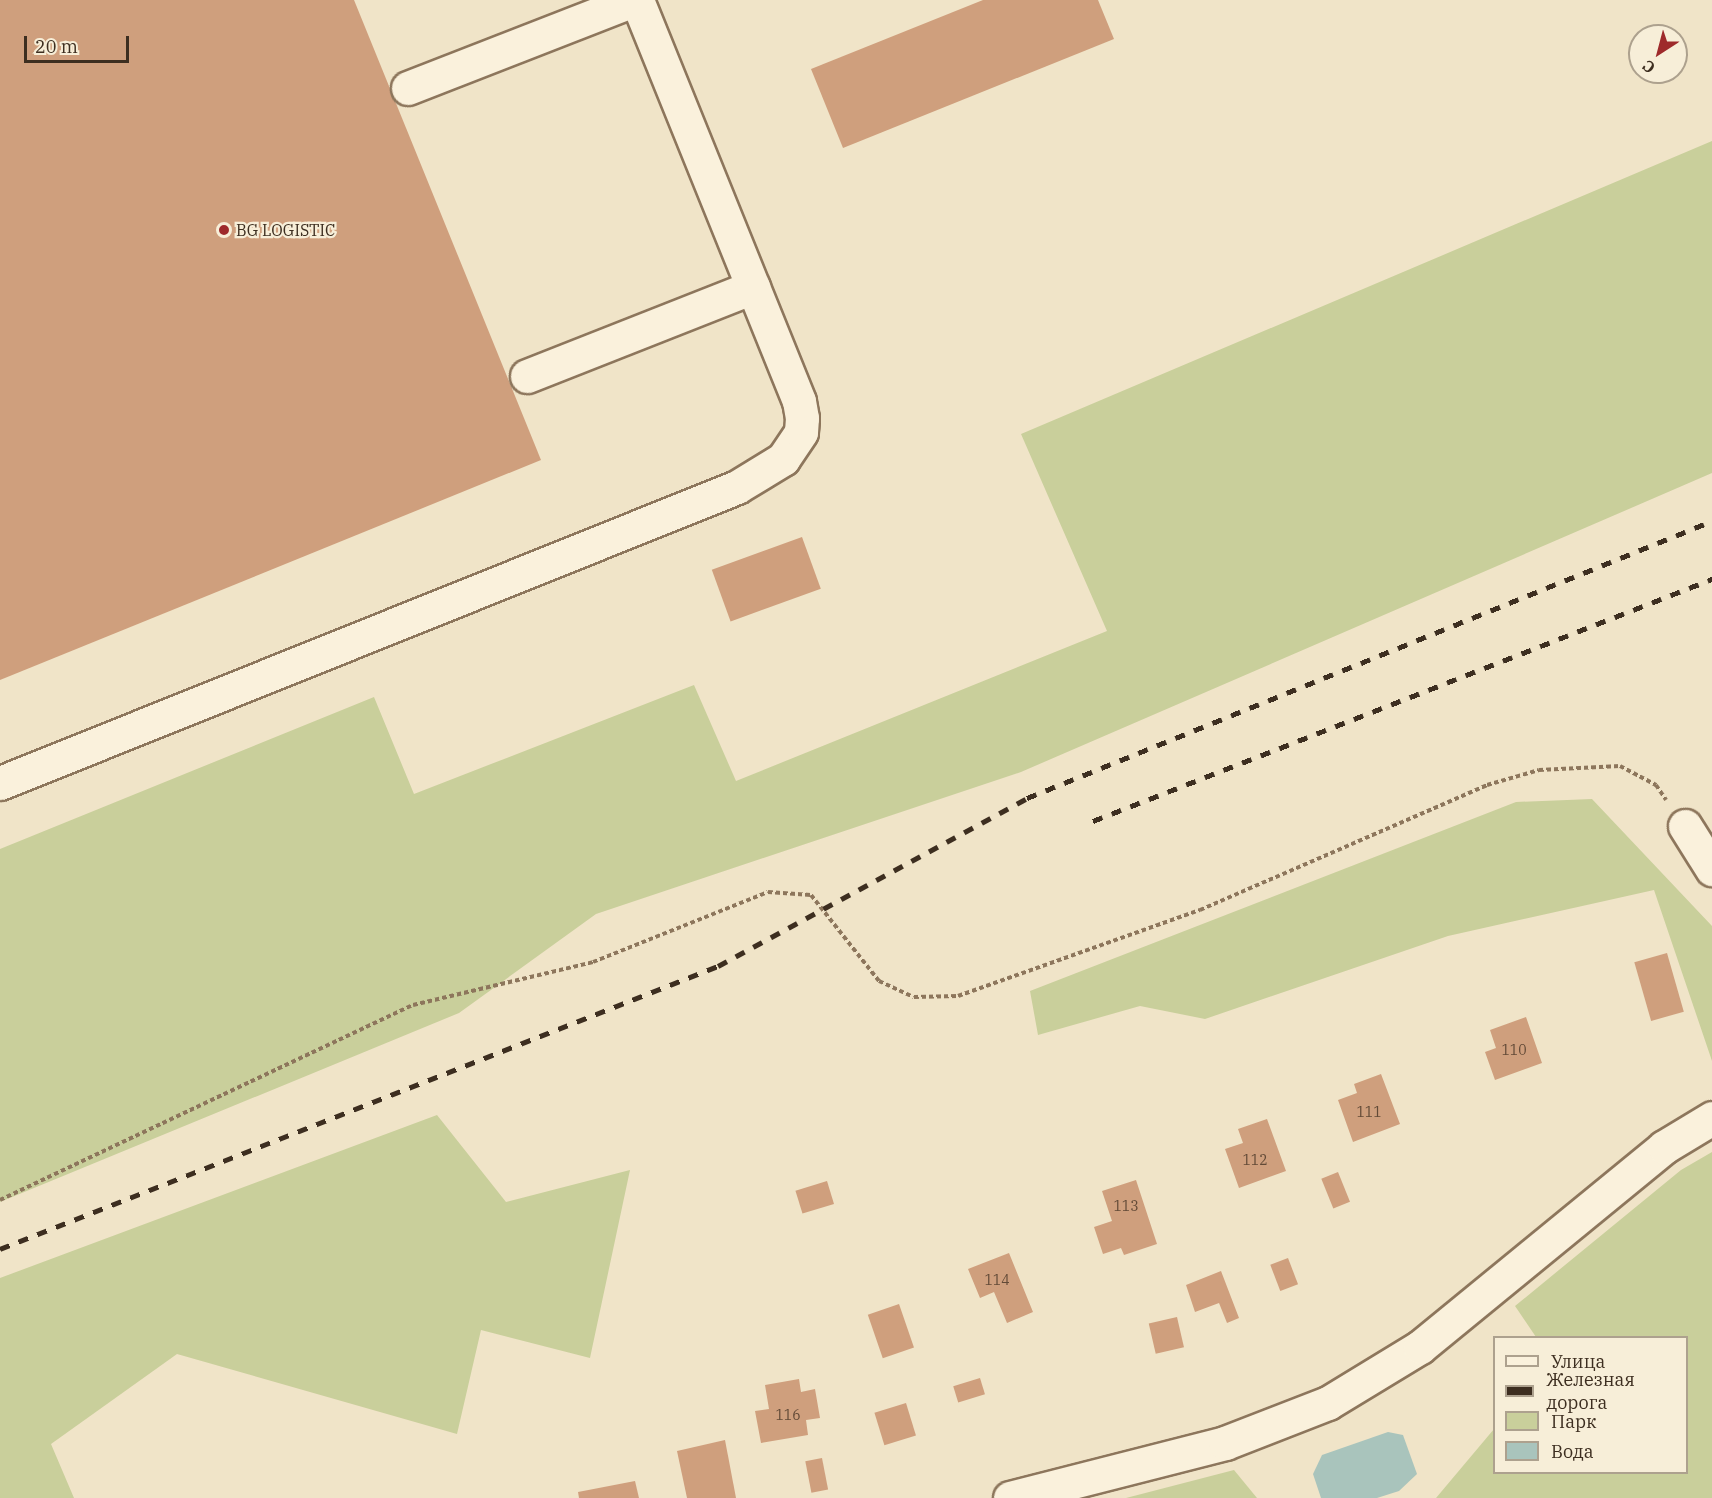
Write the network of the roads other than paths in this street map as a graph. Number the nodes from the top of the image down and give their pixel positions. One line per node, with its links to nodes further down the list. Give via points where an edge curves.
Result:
1 (635, 0): 2 (street); 3 (street)
2 (408, 88)
3 (753, 286): 4 (street); 5 (street, via 799,401 802,418 801,432 793,446 766,471 737,487)
4 (527, 376)
5 (0, 783)
6 (1685, 826): 7 (street)
7 (1712, 869)
8 (1712, 1118): 9 (street, via 1664,1147 1420,1347 1328,1403 1225,1443)
9 (1010, 1498)

